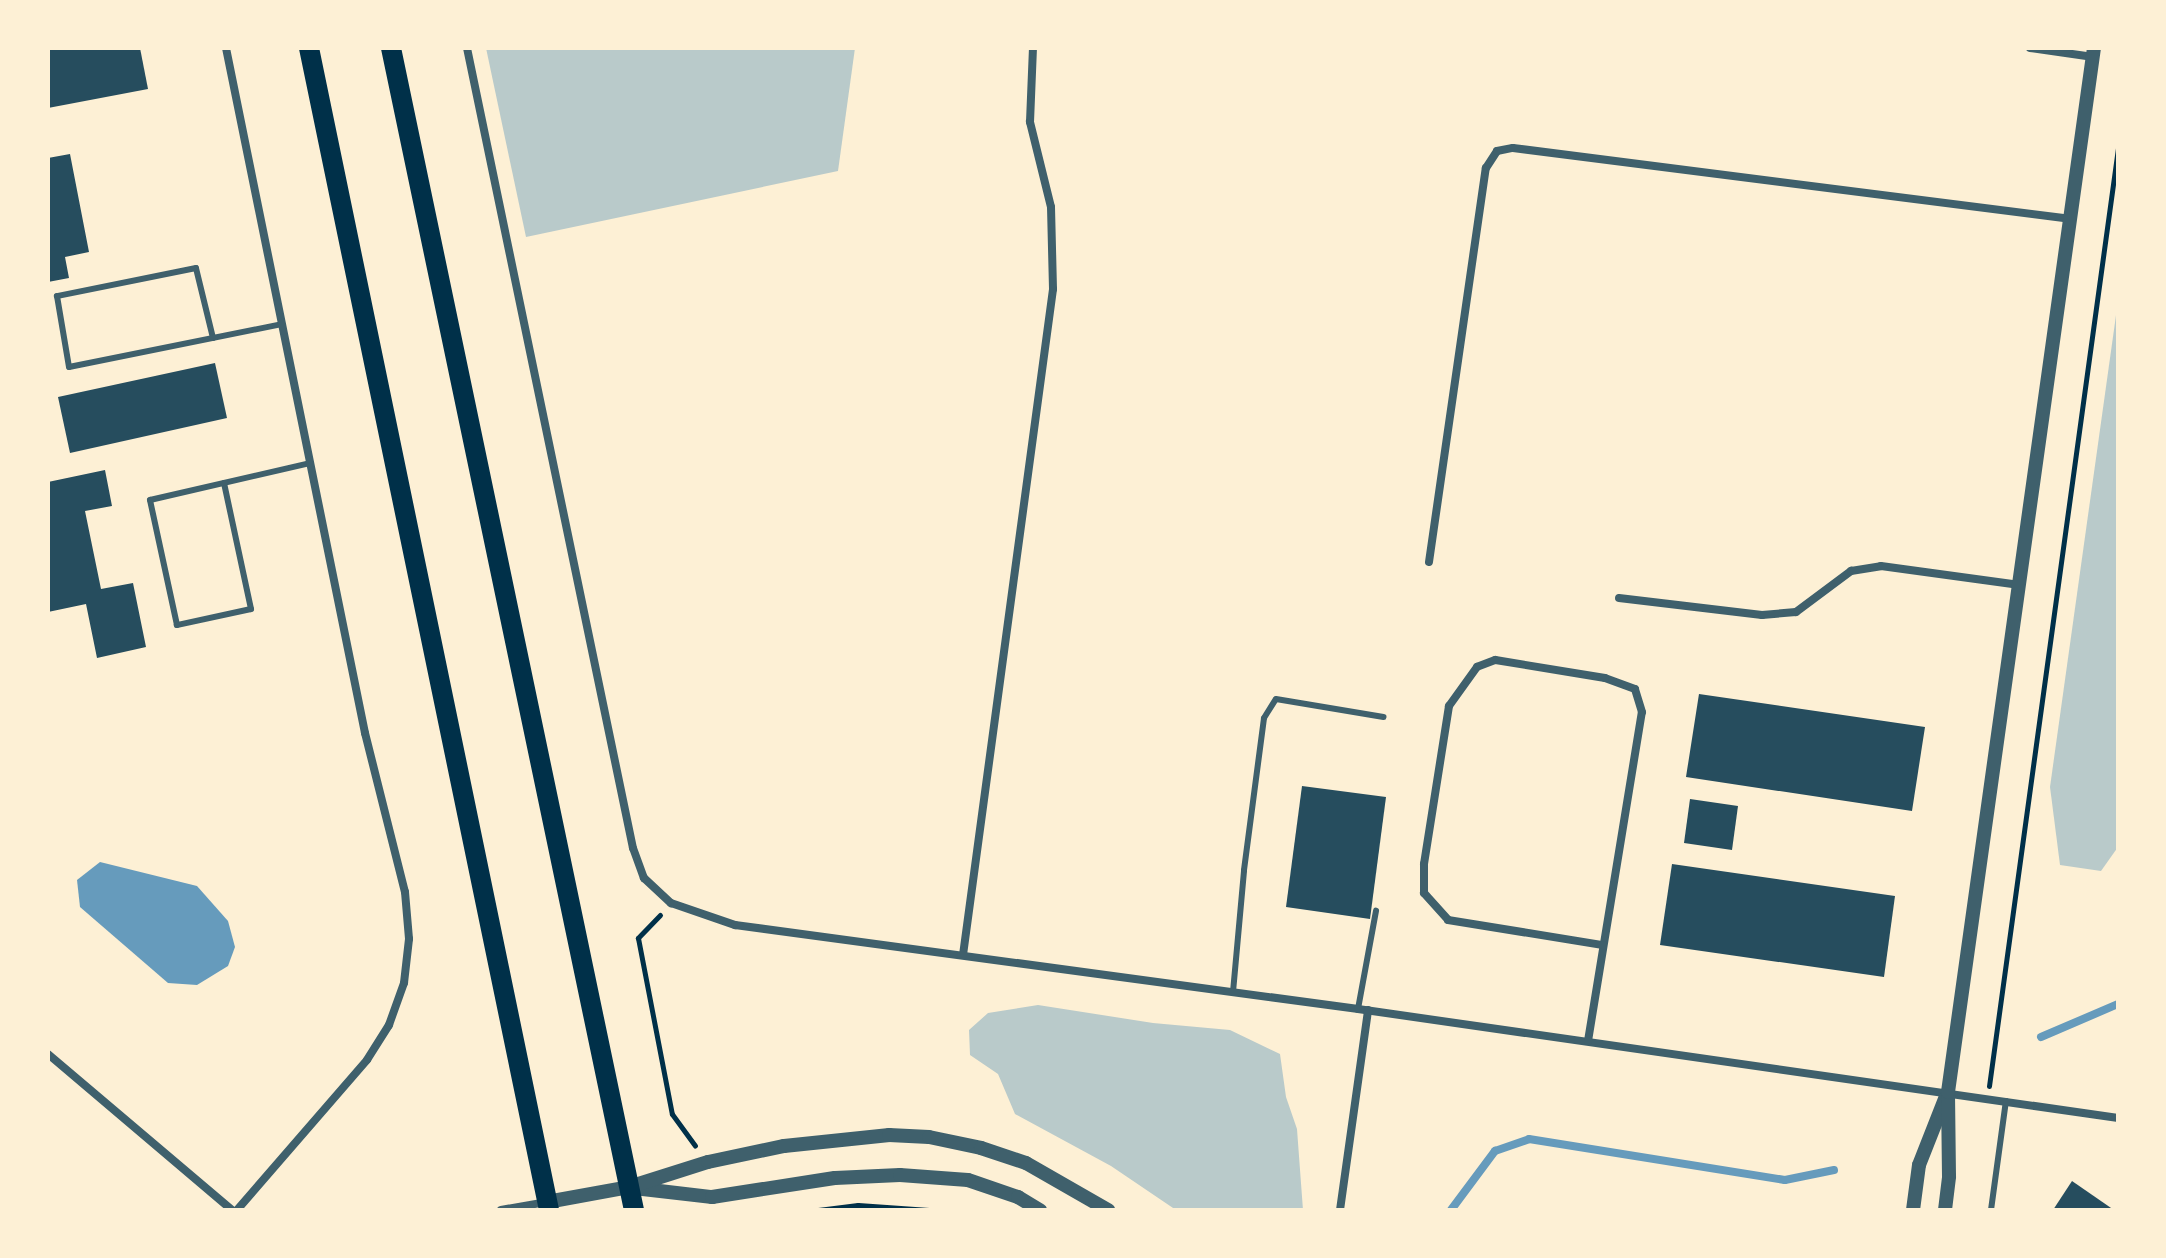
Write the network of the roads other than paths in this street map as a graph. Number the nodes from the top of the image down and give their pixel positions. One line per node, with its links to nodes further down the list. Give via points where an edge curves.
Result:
1 (226, 48): 9 (street)
2 (309, 48): 29 (main road)
3 (391, 48): 28 (main road)
4 (467, 48): 19 (street, via 633,848 644,878 671,903 735,925)
5 (1033, 48): 19 (street, via 1030,122 1051,207 1053,289)
6 (2030, 48): 7 (street)
7 (2094, 53): 8 (street)
8 (2072, 219): 13 (street, via 1513,148 1497,151 1486,168); 14 (street)
9 (282, 324): 10 (lane); 11 (street)
10 (213, 338): 10 (lane, via 69,367 57,296 196,268)
11 (310, 463): 12 (lane); 30 (street, via 365,733 405,892 409,939 404,983 389,1025 367,1060)
12 (224, 483): 12 (lane, via 150,500 177,625 251,609)
13 (1429, 562)
14 (2020, 585): 15 (street, via 1881,566 1851,571 1796,612 1762,615); 25 (street)
15 (1619, 598)
16 (1383, 717): 20 (lane, via 1276,699 1264,718)
17 (1376, 911): 21 (lane)
18 (1603, 945): 18 (street, via 1448,920 1424,893 1449,706 1477,667 1495,660 1605,678 1635,689 1642,712); 23 (street)
19 (963, 955): 20 (street)
20 (1233, 992): 21 (street)
21 (1358, 1009): 22 (street)
22 (1368, 1010): 23 (street); 35 (street)
23 (1588, 1041): 25 (street)
24 (48, 1054): 30 (street)
25 (1948, 1092): 26 (street); 36 (street, via 1919,1165); 37 (street)
26 (2006, 1101): 27 (street); 38 (lane)
27 (2118, 1118)
28 (629, 1187): 29 (street); 32 (main road); 33 (street, via 712,1197 835,1178 900,1175 968,1180); 34 (street, via 708,1162 846,1137 929,1137 1026,1163)
29 (548, 1206): 31 (street)
30 (234, 1210)
31 (501, 1210)
32 (634, 1210)
33 (1040, 1210)
34 (1108, 1210)
35 (1340, 1210)
36 (1913, 1210)
37 (1945, 1210)
38 (1991, 1210)

